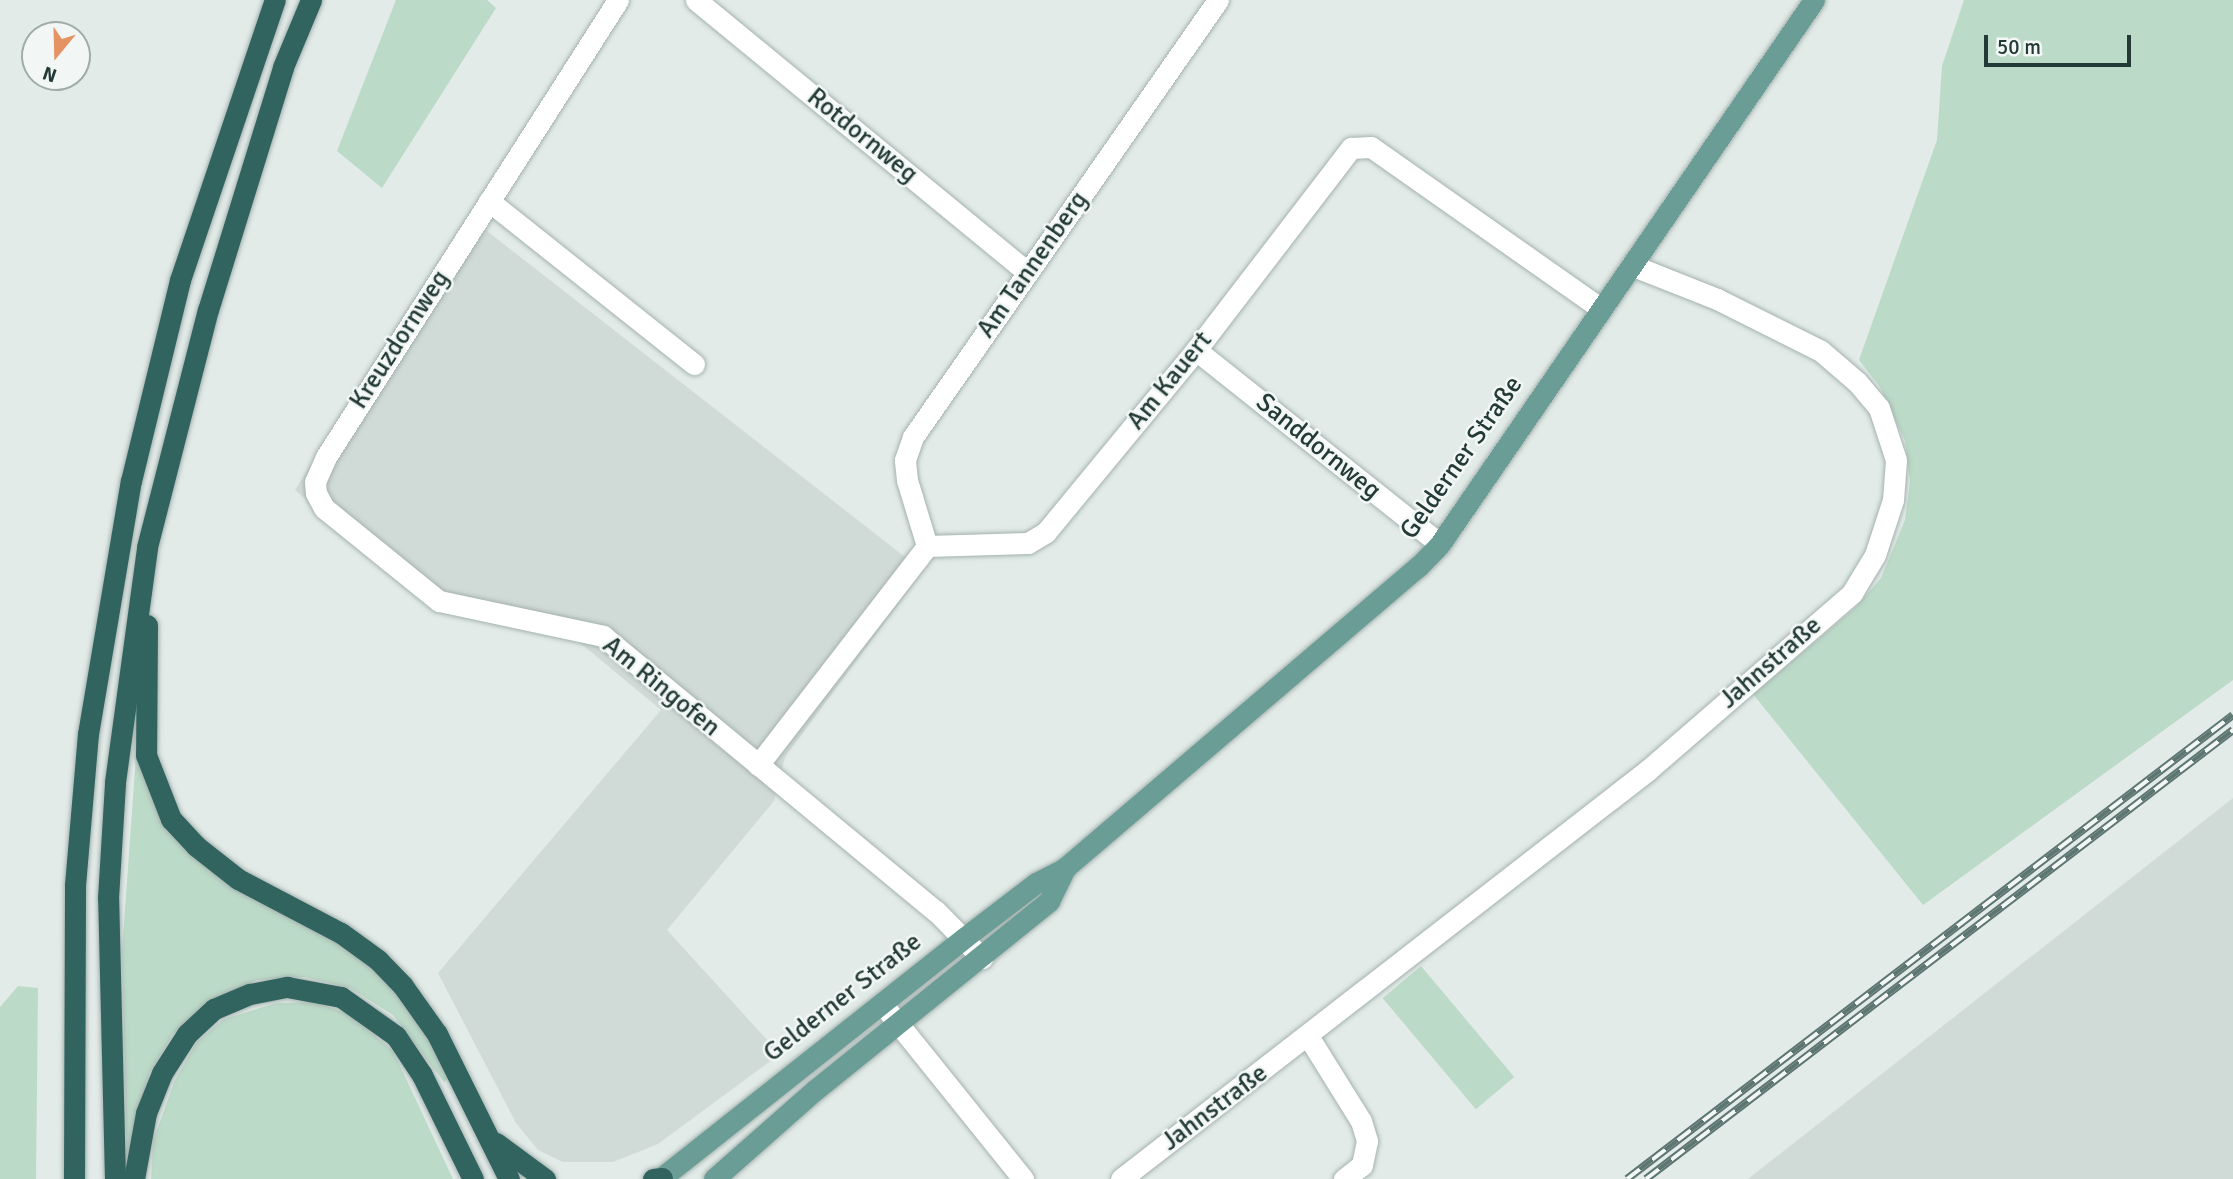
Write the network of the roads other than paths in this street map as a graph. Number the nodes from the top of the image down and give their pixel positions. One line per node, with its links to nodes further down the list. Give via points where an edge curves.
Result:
1 (275, 0): 24 (highway, via 180,280 131,481 88,734 75,885)
2 (311, 0): 16 (highway, via 283,66 212,297)
3 (618, 0): 7 (street, Kreuzdornweg)
4 (696, 0): 9 (street, Rotdornweg)
5 (1218, 0): 9 (street, Am Tannenberg)
6 (1814, 0): 8 (main road, Gelderner Straße)
7 (489, 201): 12 (street); 13 (street, Kreuzdornweg, via 326,457)
8 (1631, 265): 10 (main road, Gelderner Straße); 22 (street, Jahnstraße, via 1717,299 1821,351 1857,382 1879,408 1896,460 1886,530 1852,593 1842,602 1648,770)
9 (1027, 272): 15 (street, Am Tannenberg, via 913,437 905,460 907,480)
10 (1600, 308): 11 (street, Am Kauert, via 1371,147 1361,146 1350,148); 14 (main road, Gelderner Straße)
11 (1196, 349): 14 (street, Sanddornweg); 15 (street, Am Kauert, via 1046,532 1028,543)
12 (694, 364)
13 (315, 482): 17 (street, Am Ringofen, via 324,508 439,601 603,636)
14 (1440, 544): 18 (main road, Gelderner Straße)
15 (927, 546): 17 (street)
16 (146, 547): 23 (highway, via 146,755 171,818 238,879 341,933 378,960 437,1034); 25 (highway, via 116,782 108,898)
17 (758, 765): 19 (street, Am Ringofen)
18 (1065, 868): 19 (main road, Gelderner Straße, via 1036,883); 20 (main road, Gelderner Straße, via 1049,901)
19 (964, 938): 20 (street, Am Ringofen); 21 (main road, Gelderner Straße)
20 (982, 958): 21 (main road, Gelderner Straße)
21 (891, 1014): 30 (main road, Gelderner Straße); 31 (main road, Gelderner Straße); 32 (street)
22 (1308, 1036): 33 (street, Jahnstraße); 34 (street, via 1361,1121 1367,1141 1362,1165)
23 (486, 1133): 28 (highway); 29 (highway)
24 (74, 1179)
25 (115, 1179)
26 (134, 1179): 27 (highway, via 146,1113 162,1073 187,1034 214,1009 250,994 288,987 341,997 396,1036 422,1075)
27 (473, 1179)
28 (509, 1179)
29 (544, 1179)
30 (659, 1179)
31 (714, 1179)
32 (1023, 1179)
33 (1121, 1179)
34 (1344, 1179)

